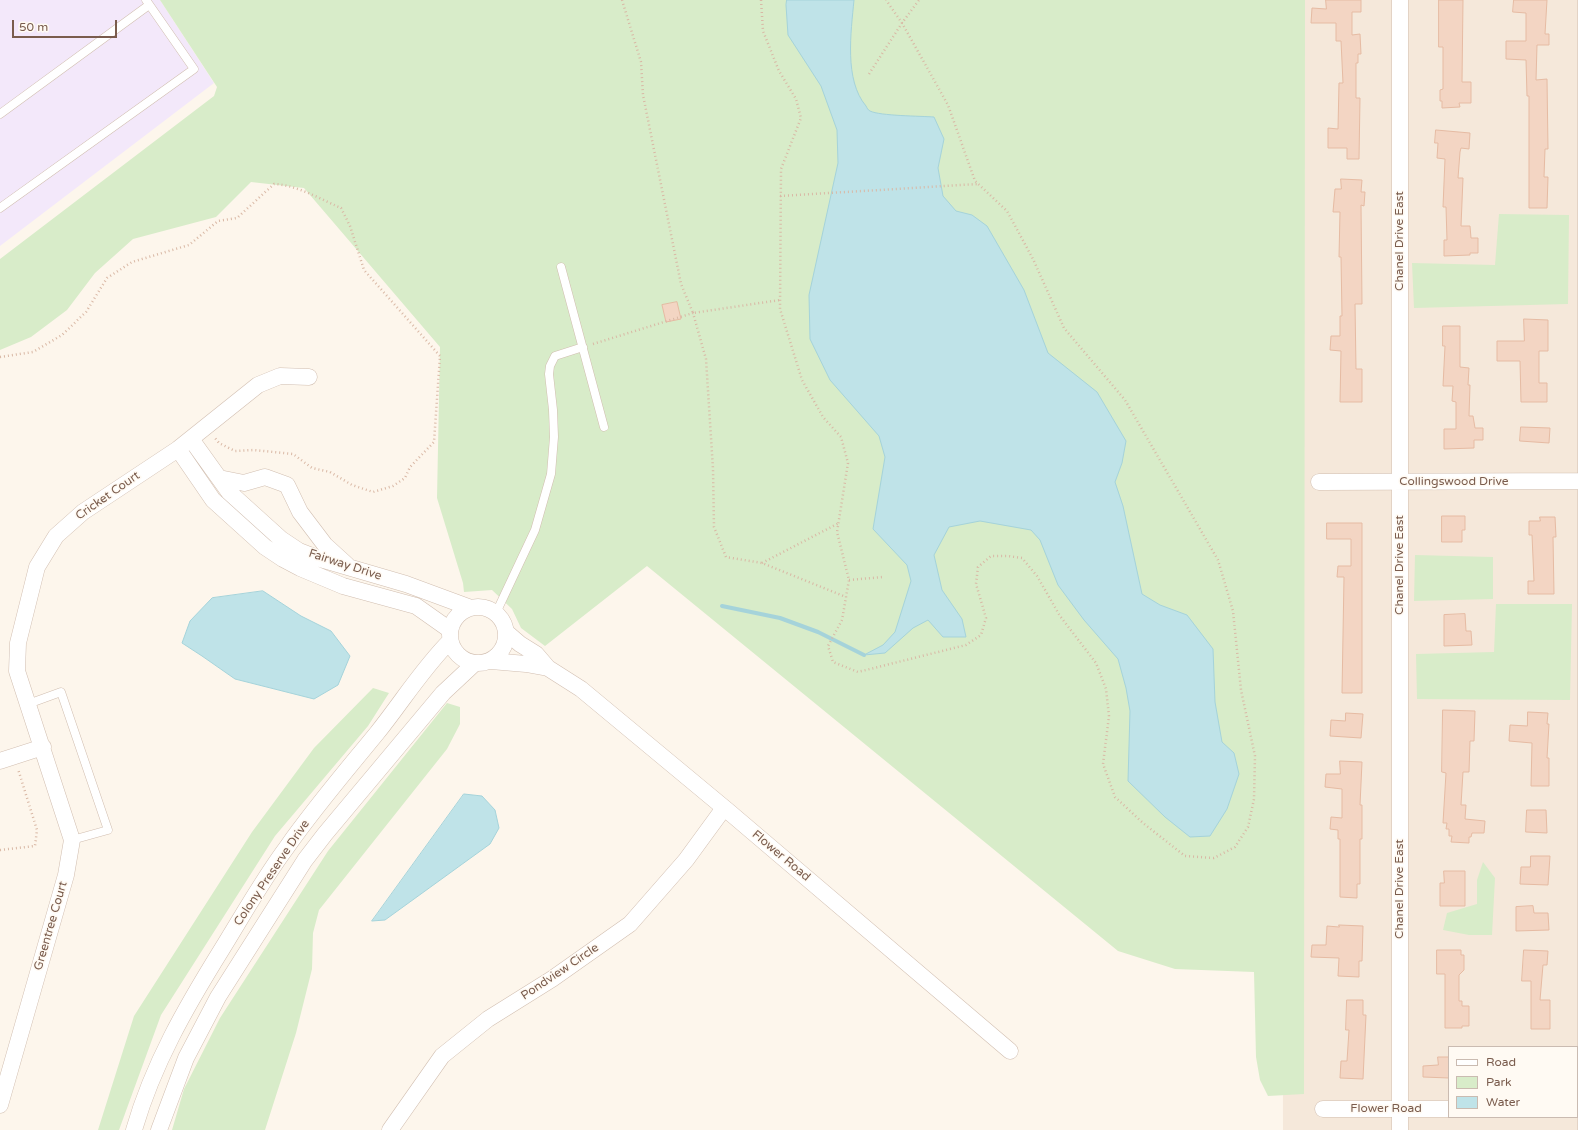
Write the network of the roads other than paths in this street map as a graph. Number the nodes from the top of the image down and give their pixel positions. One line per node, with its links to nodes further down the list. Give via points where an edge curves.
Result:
1 (1400, 0): 15 (street, Chanel Drive East)
2 (1586, 0): 13 (street)
3 (147, 2): 4 (lane); 5 (lane, via 194,69)
4 (0, 114)
5 (0, 206)
6 (561, 267): 7 (lane)
7 (583, 347): 9 (lane); 21 (lane, via 555,356 550,366 554,437 551,474 535,530)
8 (309, 377): 10 (street, Cricket Court, via 280,376 258,385)
9 (604, 427)
10 (191, 439): 11 (street, Cricket Court); 12 (street, Fairway Drive)
11 (178, 448): 18 (street, Fairway Drive, via 213,500); 27 (street, Cricket Court, via 83,512 56,536 37,567 18,643 17,671)
12 (219, 478): 16 (street); 17 (street, Fairway Drive)
13 (1588, 481): 15 (street, Collingswood Drive); 37 (street)
14 (1319, 482): 15 (street, Collingswood Drive)
15 (1400, 482): 34 (street, Chanel Drive East)
16 (244, 483): 17 (street); 19 (street, via 265,478 287,485 300,512 325,545)
17 (239, 501): 18 (street); 19 (street, Fairway Drive, via 281,539 299,551)
18 (227, 514): 23 (street, Fairway Drive, via 265,547 300,568 343,586 416,606)
19 (349, 568): 20 (street, Fairway Drive, via 406,584)
20 (471, 608): 21 (street, via 485,608); 23 (street, via 456,617)
21 (496, 613): 22 (street, via 503,621)
22 (506, 632): 24 (street, via 507,638 503,649); 26 (street, Flower Road, via 536,654)
23 (450, 635): 25 (street, via 452,647 459,656); 38 (street, Colony Preserve Drive, via 397,708 305,822 266,878 197,989 164,1049 139,1110)
24 (491, 661): 25 (street); 26 (street, Flower Road)
25 (474, 664): 39 (street, Colony Preserve Drive, via 443,694 305,860 218,997 186,1058)
26 (548, 668): 30 (street, Flower Road, via 581,689)
27 (28, 704): 28 (street, Cricket Court); 31 (lane, via 61,692 108,830)
28 (43, 747): 29 (street); 31 (street, Greentree Court)
29 (0, 761)
30 (724, 808): 32 (street, Flower Road); 40 (street, Pondview Circle, via 686,860 630,924 552,979 488,1019 442,1056)
31 (72, 840): 33 (street, Greentree Court, via 66,875)
32 (1010, 1051)
33 (0, 1105)
34 (1400, 1108): 35 (street, Flower Road); 36 (street, Flower Road); 41 (street, Chanel Drive East)
35 (1323, 1109)
36 (1448, 1109)
37 (1584, 1111): 42 (street)
38 (134, 1130)
39 (159, 1130)
40 (390, 1130)
41 (1400, 1130)
42 (1586, 1130)

